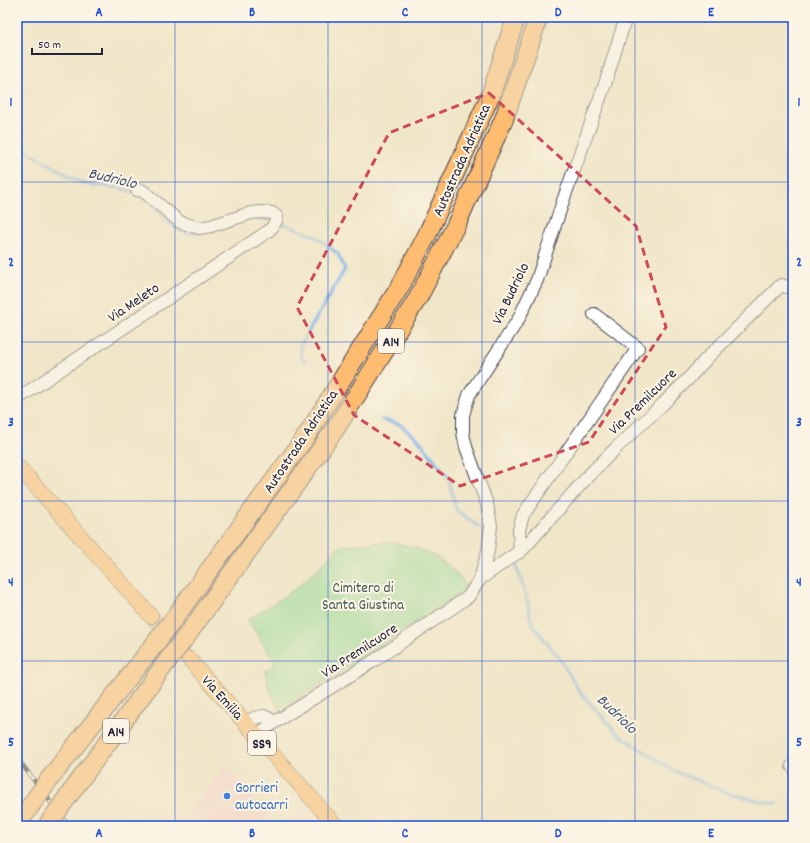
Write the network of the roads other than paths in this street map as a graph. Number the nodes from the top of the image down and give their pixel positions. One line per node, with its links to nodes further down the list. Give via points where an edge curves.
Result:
1 (516, 17): 16 (highway, Autostrada Adriatica / A14, bridge, via 491,94 427,235 400,285 307,435 173,620 51,777)
2 (538, 17): 17 (highway, Autostrada Adriatica / A14, bridge, via 504,119 456,226 418,298 334,431)
3 (626, 17): 10 (street, Via Budriolo, via 537,280 518,320 469,395 463,415 466,447 487,504 491,526 488,551)
4 (137, 190): 7 (street, Via Meleto, via 143,191 180,222 199,228 251,213 272,213 277,220 268,232)
5 (793, 289): 9 (street, Via Premilcuore, via 782,285 616,447)
6 (594, 314): 9 (street, Via Premilcuore, via 638,348 523,515 519,530)
7 (17, 399)
8 (17, 465): 11 (main road)
9 (520, 552): 10 (street, Via Premilcuore)
10 (480, 579): 13 (street, Via Premilcuore, via 468,597 375,660)
11 (151, 616)
12 (189, 659): 14 (main road, Via Emilia / SS9)
13 (275, 722): 14 (street, via 264,716); 15 (street, Via Premilcuore)
14 (245, 723): 15 (main road, Via Emilia / SS9)
15 (258, 738): 18 (main road, Via Emilia / SS9)
16 (17, 825)
17 (47, 826)
18 (336, 826)

